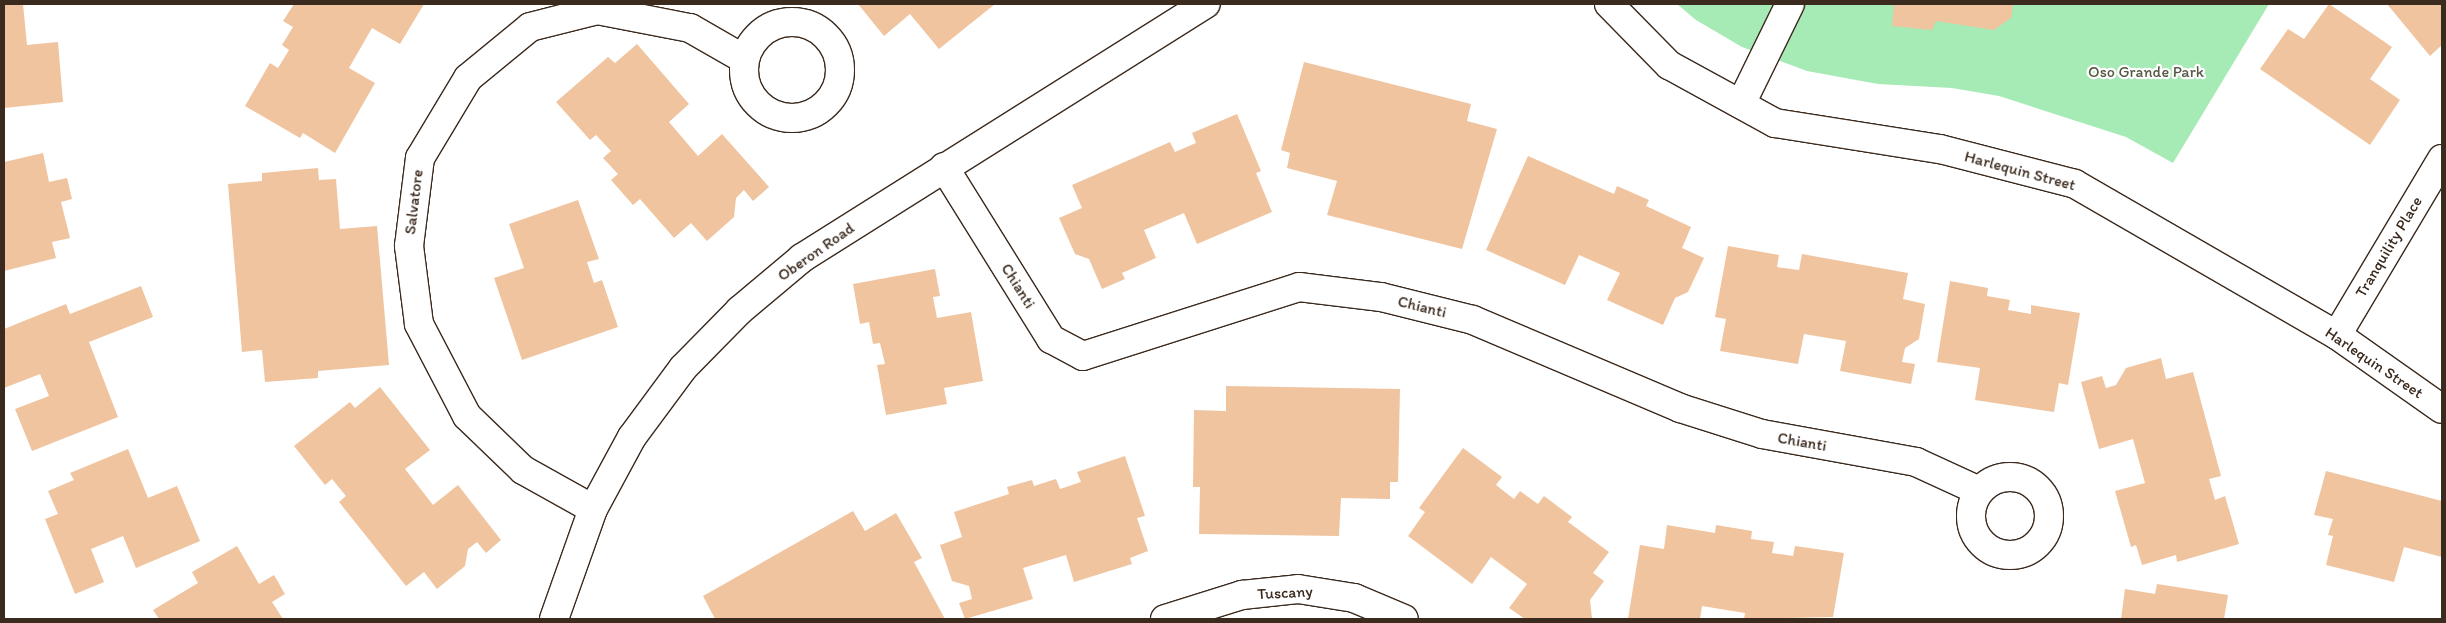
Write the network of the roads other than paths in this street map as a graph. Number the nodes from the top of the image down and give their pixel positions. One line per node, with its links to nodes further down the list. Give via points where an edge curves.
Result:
1 (1206, 4): 7 (street, Oberon Road)
2 (1609, 4): 5 (street, Harlequin Street, via 1669,65)
3 (1790, 4): 5 (street)
4 (744, 59): 11 (street, Salvatore, via 690,28 597,10 530,26 468,78 420,158 409,246 418,324 467,416 523,470)
5 (1741, 104): 8 (street, Harlequin Street, via 1775,123 1940,149 2075,184)
6 (2442, 160): 8 (street, Tranquility Place)
7 (944, 167): 10 (street, Chianti, via 1051,339 1083,356 1299,287 1381,297 1473,320 1680,408 1762,434 1916,462); 11 (street, Oberon Road, via 802,258 740,310 683,368 632,437)
8 (2337, 335): 9 (street, Harlequin Street)
9 (2442, 409)
10 (1979, 491)
11 (593, 509): 12 (street, Oberon Road)
12 (554, 619)
13 (1165, 619): 14 (street, Tuscany, via 1242,595 1298,589 1354,598)
14 (1404, 619)

